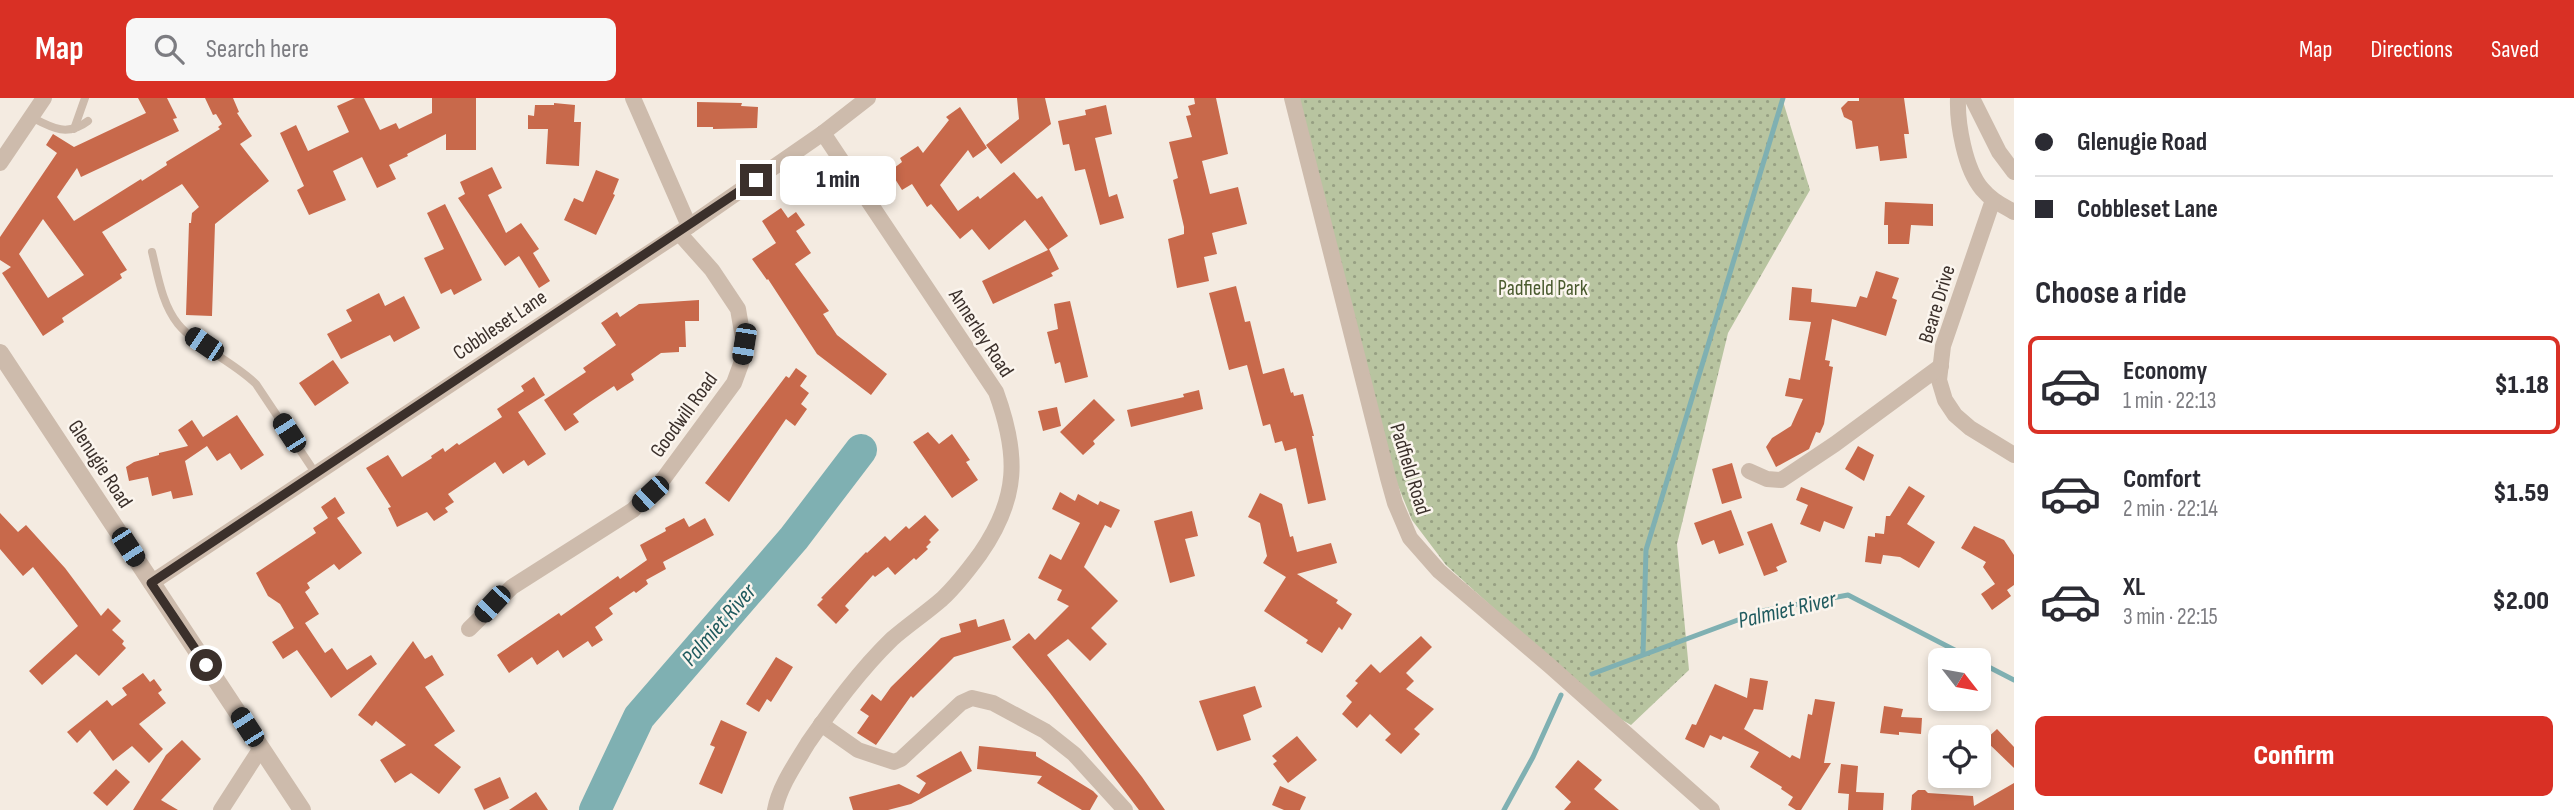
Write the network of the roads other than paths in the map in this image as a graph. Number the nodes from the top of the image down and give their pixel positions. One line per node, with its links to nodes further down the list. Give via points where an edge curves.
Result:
1 (44, 98): 8 (street)
2 (85, 98): 10 (lane)
3 (633, 98): 16 (street, Goodwill Road)
4 (868, 98): 11 (street, Cobbleset Lane)
5 (1292, 98): 31 (street, Padfield Road, via 1388,478 1410,538 1439,571)
6 (1958, 98): 14 (street, via 1958,120 1973,174)
7 (1972, 98): 13 (street)
8 (31, 117): 10 (lane, via 50,128); 12 (street)
9 (88, 121): 10 (lane)
10 (74, 130)
11 (823, 134): 16 (street, Cobbleset Lane); 25 (street, Annerley Road, via 996,392 1009,432 1012,474 1006,508 970,567 944,597 892,640)
12 (0, 163)
13 (2014, 172)
14 (1993, 200): 15 (street); 19 (street, Beare Drive, via 1943,346)
15 (2014, 212)
16 (684, 229): 22 (street, Cobbleset Lane); 24 (street, Goodwill Road, via 738,309 744,344 734,383 641,502 512,587)
17 (152, 252): 22 (lane, via 164,298 177,323 257,384)
18 (0, 353): 23 (street, Glenugie Road)
19 (1941, 366): 20 (street, Beare Drive, via 1939,380 1955,415); 21 (street, via 1781,480)
20 (2014, 455)
21 (1749, 471)
22 (316, 474): 23 (street, Cobbleset Lane)
23 (151, 583): 26 (street, Glenugie Road)
24 (469, 629)
25 (821, 724): 27 (street, Annerley Road); 30 (street, via 858,750 894,762 972,698 1051,735)
26 (261, 748): 28 (street); 29 (street, Glenugie Road)
27 (777, 804)
28 (221, 810)
29 (302, 810)
30 (1125, 810)
31 (1712, 810)

